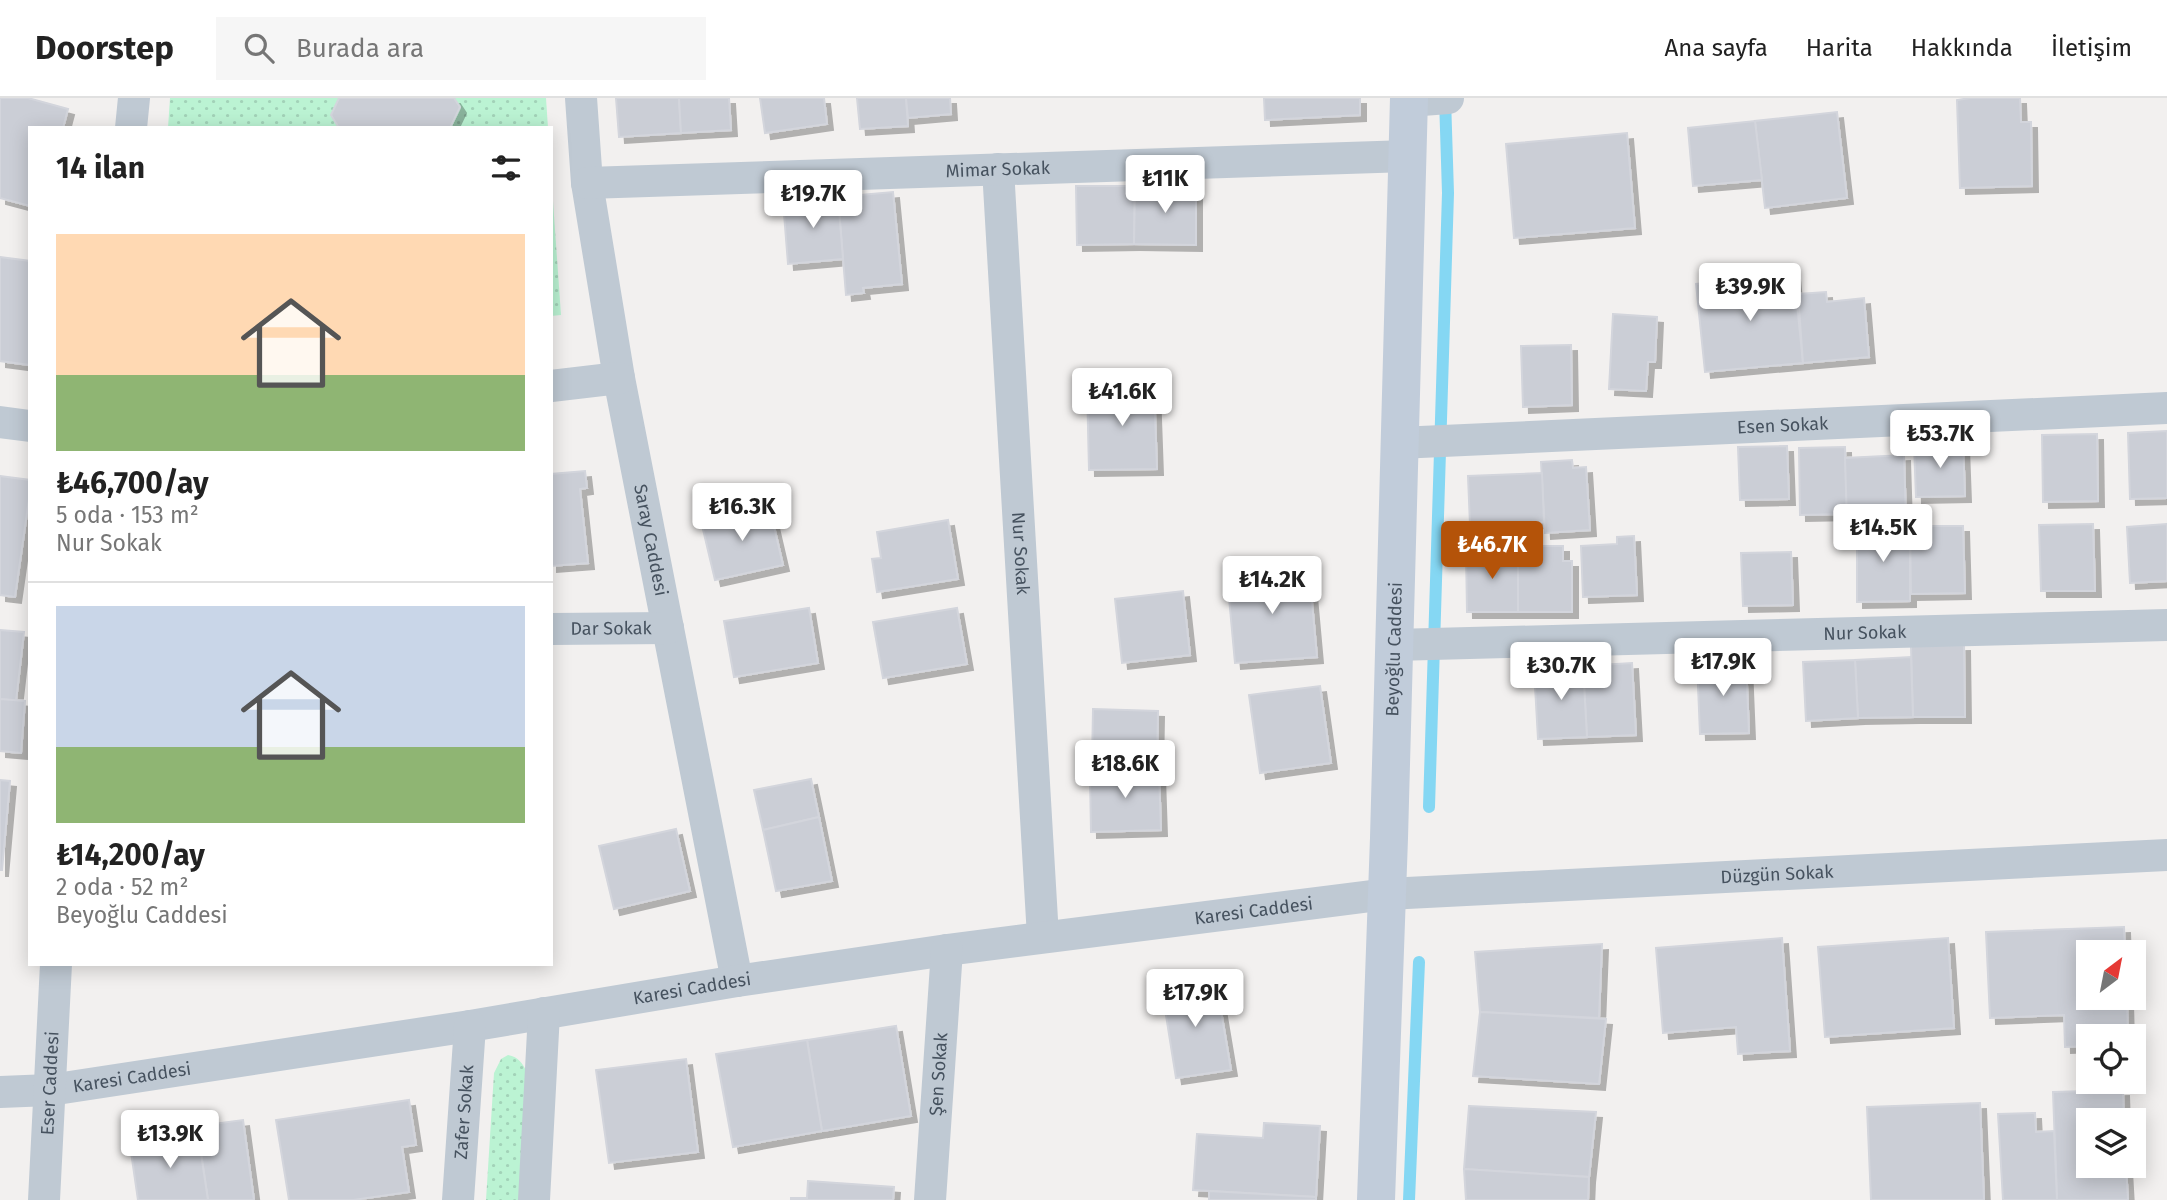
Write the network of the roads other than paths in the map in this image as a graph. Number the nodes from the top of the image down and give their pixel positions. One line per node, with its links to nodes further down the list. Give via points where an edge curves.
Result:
1 (134, 98): 4 (street)
2 (581, 98): 7 (street, Saray Caddesi)
3 (1423, 99): 5 (main road, Beyoğlu Caddesi)
4 (131, 126)
5 (1408, 156): 6 (street, Mimar Sokak); 13 (main road, Beyoğlu Caddesi)
6 (998, 169): 7 (street, Mimar Sokak); 20 (street, Nur Sokak)
7 (587, 183): 8 (street, Saray Caddesi)
8 (619, 378): 9 (street); 15 (street, Saray Caddesi)
9 (553, 386)
10 (2167, 408): 13 (street, Esen Sokak)
11 (0, 422): 12 (street)
12 (28, 426)
13 (1410, 443): 17 (main road, Beyoğlu Caddesi)
14 (2167, 625): 17 (street, Nur Sokak)
15 (668, 628): 16 (street, Dar Sokak); 23 (street, Saray Caddesi)
16 (553, 629)
17 (1405, 645): 19 (main road, Beyoğlu Caddesi)
18 (2167, 855): 19 (street, Düzgün Sokak)
19 (1387, 894): 20 (street, Karesi Caddesi); 32 (main road, Beyoğlu Caddesi)
20 (1043, 937): 21 (street, Karesi Caddesi)
21 (947, 950): 23 (street, Karesi Caddesi); 31 (street, Şen Sokak)
22 (56, 966): 26 (street, Eser Caddesi)
23 (737, 981): 24 (street, Karesi Caddesi)
24 (544, 1013): 25 (street, Karesi Caddesi); 30 (street)
25 (470, 1026): 26 (street, Karesi Caddesi); 29 (street, Zafer Sokak)
26 (50, 1090): 27 (street, Karesi Caddesi); 28 (street, Eser Caddesi)
27 (0, 1092)
28 (44, 1200)
29 (458, 1200)
30 (534, 1200)
31 (930, 1200)
32 (1376, 1200)

